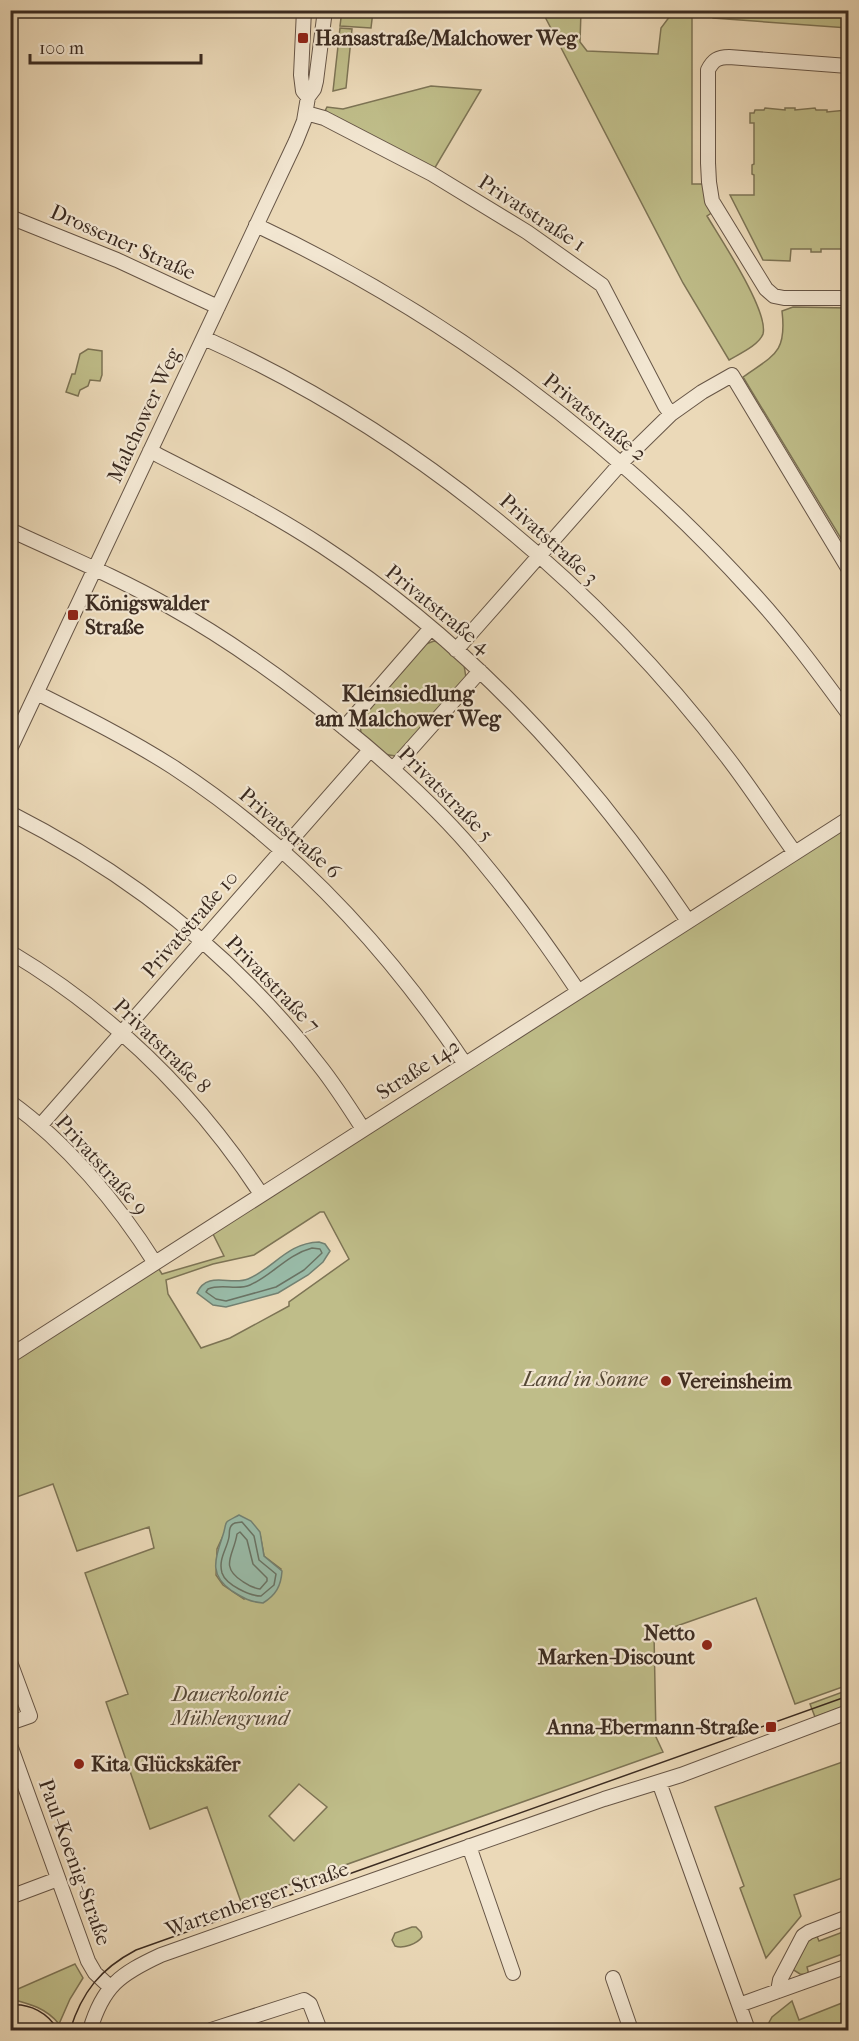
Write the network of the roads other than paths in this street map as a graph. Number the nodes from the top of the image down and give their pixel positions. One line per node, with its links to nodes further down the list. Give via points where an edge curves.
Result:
1 (304, 10): 4 (street, Malchower Weg, via 301,75 303,91)
2 (326, 10): 4 (street, Malchower Weg, via 316,81)
3 (849, 66): 8 (street, via 729,57 712,62 708,70 708,182 712,201 774,296)
4 (308, 96): 5 (street, Malchower Weg)
5 (306, 113): 7 (street, Malchower Weg); 11 (street, Privatstraße 1, via 324,118 432,174 602,285)
6 (10, 217): 9 (street, Drossener Straße, via 117,260)
7 (256, 225): 9 (street, Malchower Weg); 13 (street, Privatstraße 2, via 376,288 463,342)
8 (849, 298)
9 (218, 308): 10 (street, Malchower Weg)
10 (204, 338): 12 (street, Malchower Weg); 15 (street, Privatstraße 3, via 313,394 394,444 471,499)
11 (671, 414): 13 (street); 16 (street, via 732,375)
12 (150, 451): 17 (street, Malchower Weg); 18 (street, Privatstraße 4, via 215,483 322,546)
13 (621, 463): 15 (street); 22 (street, Privatstraße 2, via 754,594)
14 (10, 530): 17 (street)
15 (540, 557): 19 (street); 30 (street, Privatstraße 3, via 658,674 727,757)
16 (849, 568)
17 (95, 570): 21 (street, Malchower Weg); 23 (street, Privatstraße 5, via 204,627 281,678)
18 (431, 628): 19 (street, Privatstraße 4); 23 (street)
19 (456, 650): 20 (street, Privatstraße 4)
20 (480, 671): 26 (street); 31 (street, Privatstraße 4, via 574,769 645,858)
21 (37, 693): 24 (street, Malchower Weg); 29 (street, Privatstraße 6, via 174,768)
22 (849, 713)
23 (344, 728): 25 (street, Privatstraße 5)
24 (10, 749)
25 (370, 750): 26 (street, Privatstraße 5); 29 (street, Privatstraße 10)
26 (393, 769): 34 (street, Privatstraße 5, via 480,858)
27 (10, 813): 32 (street, Privatstraße 7, via 112,872)
28 (849, 819): 30 (street, Straße 142)
29 (282, 850): 32 (street, Privatstraße 10); 36 (street, Privatstraße 6, via 350,916 388,960)
30 (795, 853): 31 (street, Straße 142)
31 (688, 921): 34 (street, Straße 142)
32 (203, 941): 35 (street, Privatstraße 10); 39 (street, Privatstraße 7, via 299,1040)
33 (10, 952): 35 (street, Privatstraße 8, via 48,975)
34 (578, 991): 36 (street, Straße 142)
35 (123, 1033): 38 (street, Privatstraße 10); 40 (street, Privatstraße 8, via 204,1116)
36 (465, 1064): 39 (street, Straße 142)
37 (10, 1102): 38 (street, Privatstraße 9)
38 (40, 1126): 41 (street, Privatstraße 9, via 110,1200)
39 (363, 1129): 40 (street, Straße 142)
40 (261, 1194): 41 (street, Straße 142)
41 (155, 1263): 42 (street, Straße 142)
42 (10, 1356)
43 (10, 1662): 45 (street, via 30,1716)
44 (849, 1712): 47 (street, Wartenberger Straße)
45 (10, 1723)
46 (10, 1745): 49 (street, Paul-Koenig-Straße)
47 (659, 1782): 48 (street, Wartenberger Straße); 57 (street)
48 (469, 1846): 53 (street); 55 (street, Wartenberger Straße, via 161,1955 129,1972)
49 (58, 1879): 50 (street); 55 (street, Paul-Koenig-Straße, via 88,1961)
50 (10, 1897)
51 (849, 1917): 56 (street, via 803,1936)
52 (849, 1966): 56 (street)
53 (513, 1973)
54 (613, 1978): 61 (street)
55 (110, 1988): 58 (street, Wartenberger Straße)
56 (778, 1991): 57 (street)
57 (739, 2005): 62 (street)
58 (90, 2031)
59 (212, 2031): 60 (street, via 304,2000 310,2004)
60 (320, 2031)
61 (632, 2031)
62 (748, 2031)

